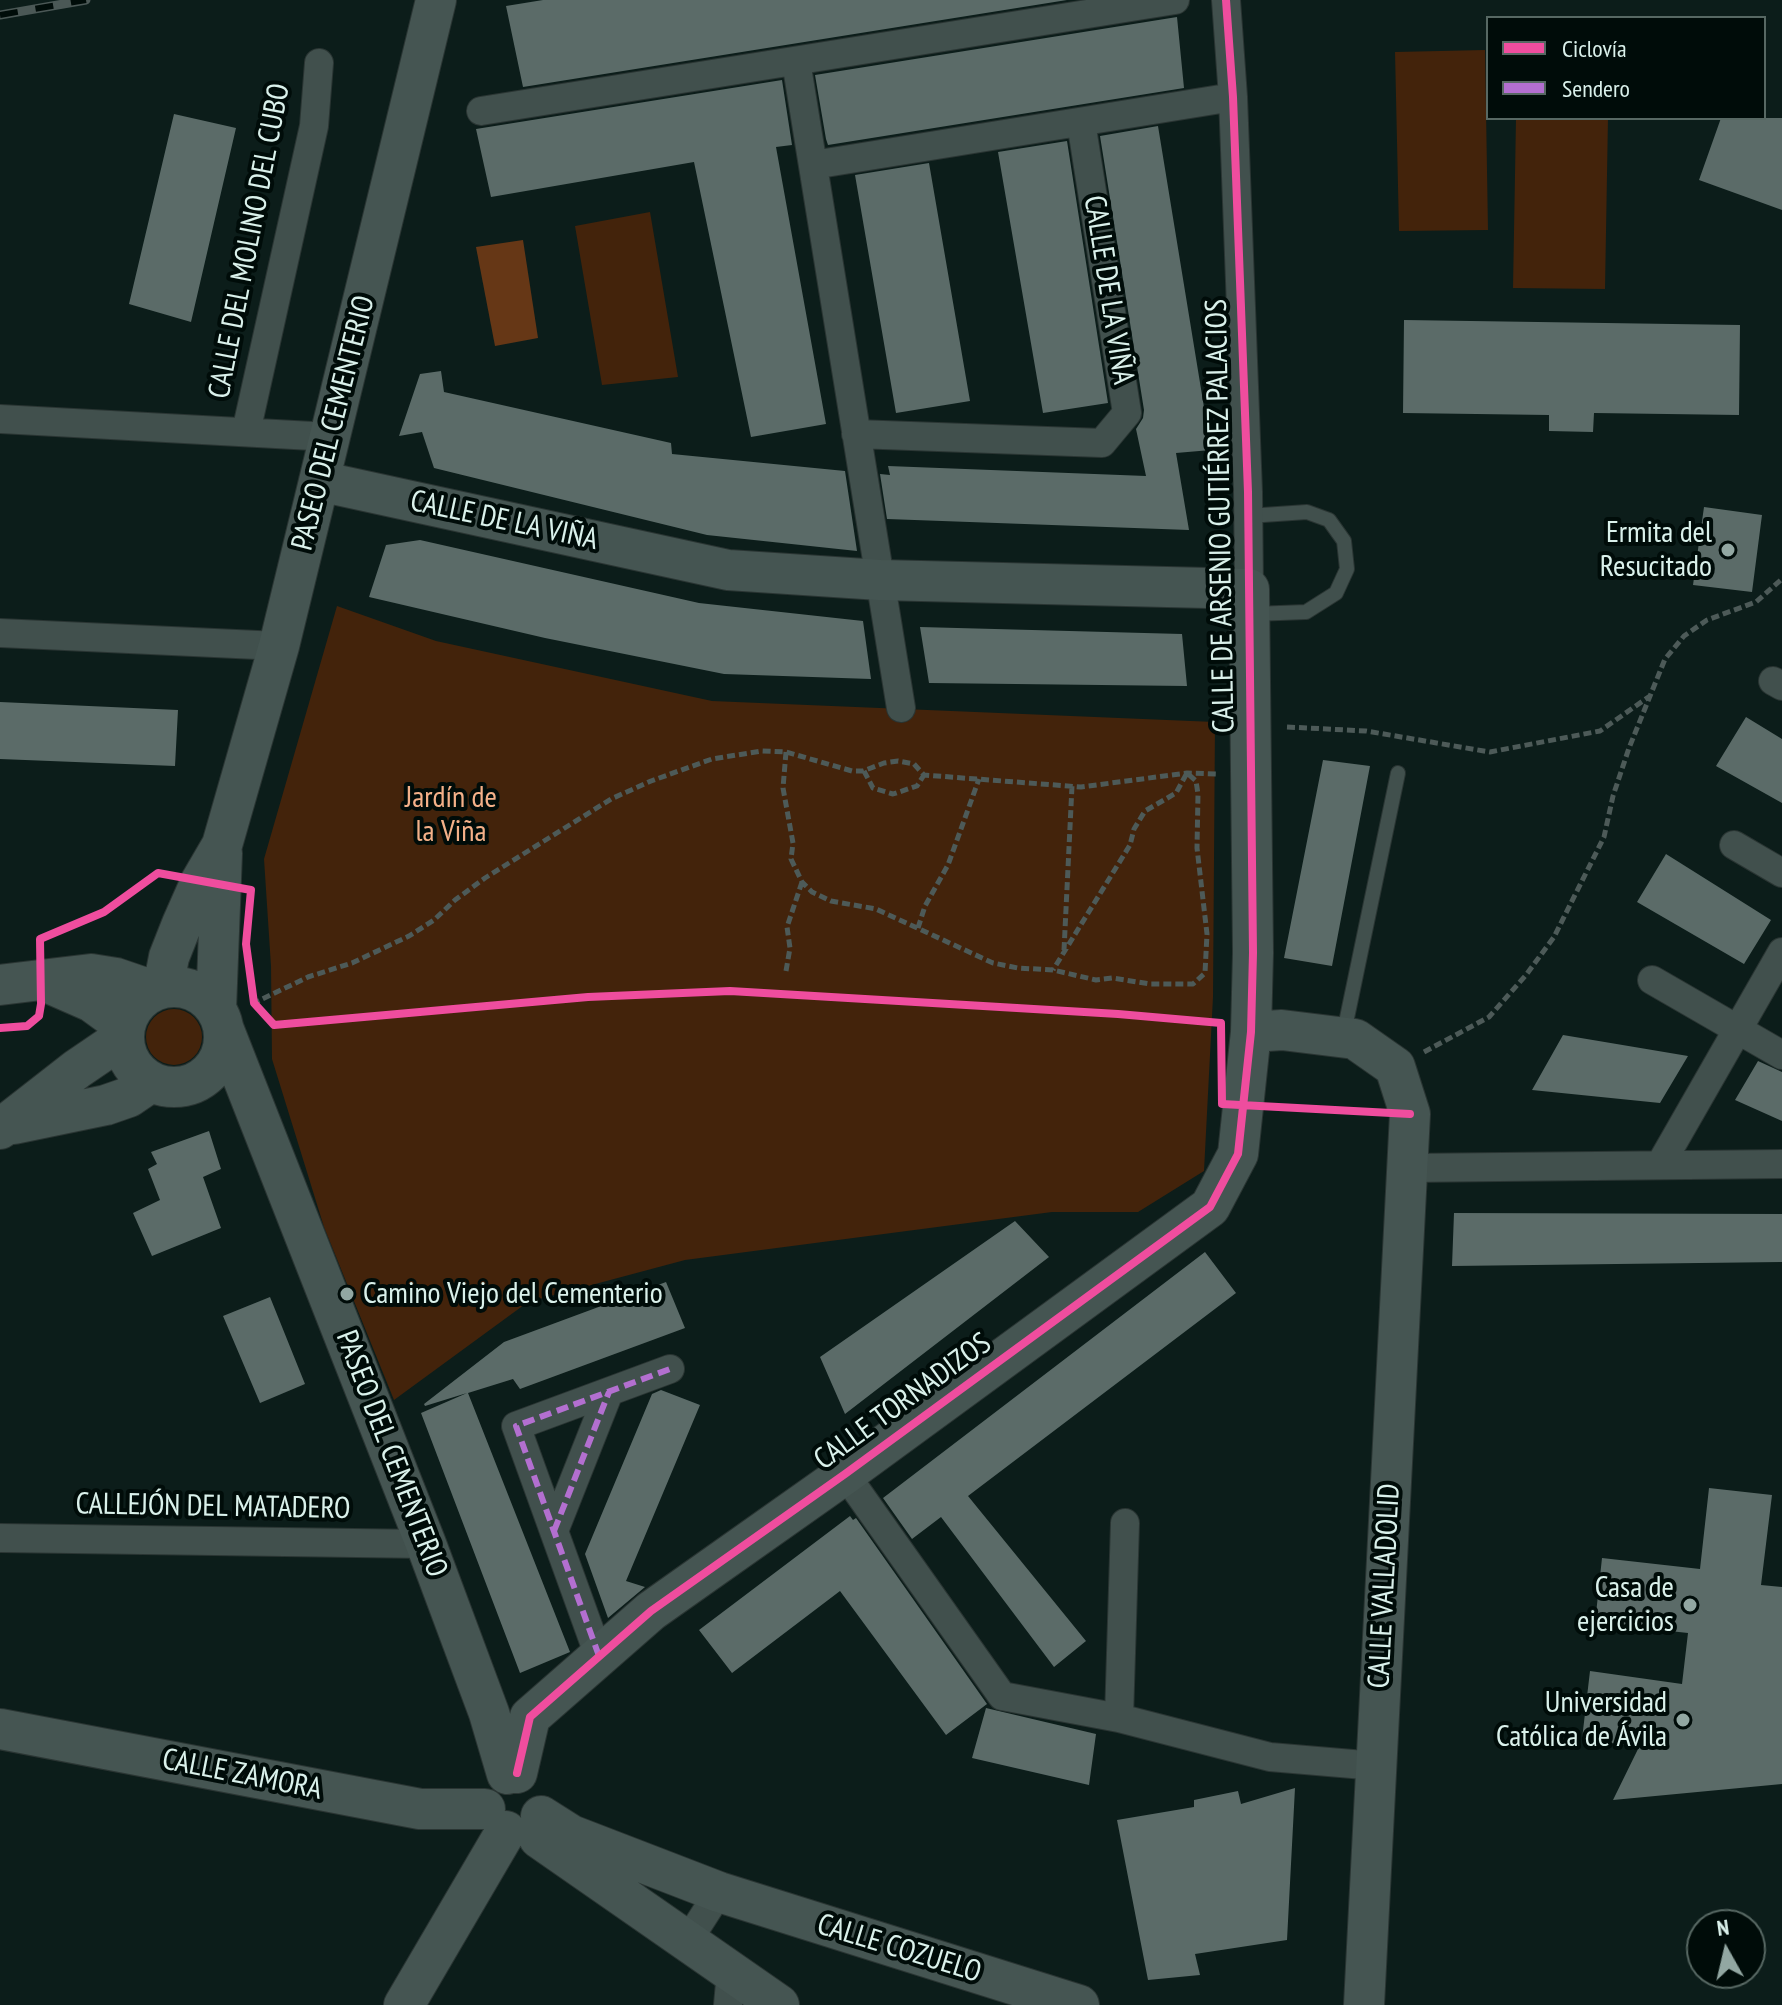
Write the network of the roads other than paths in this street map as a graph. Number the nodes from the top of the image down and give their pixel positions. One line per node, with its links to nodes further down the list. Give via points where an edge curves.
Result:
1 (436, 0): 13 (street, PASEO DEL CEMENTERIO)
2 (1175, 0): 4 (street)
3 (1226, 0): 6 (street, CALLE DE ARSENIO GUTIÉRREZ PALACIOS)
4 (796, 61): 7 (street); 9 (street)
5 (319, 63): 11 (street, CALLE DEL MOLINO DEL CUBO, via 314,126)
6 (1233, 97): 8 (street); 15 (street, CALLE DE ARSENIO GUTIÉRREZ PALACIOS)
7 (481, 111)
8 (1081, 122): 9 (street); 12 (street, CALLE DE LA VIÑA, via 1127,413 1102,443)
9 (813, 165): 12 (street)
10 (0, 419): 11 (street, CALLE DEL MOLINO DEL CUBO)
11 (246, 432): 13 (street, CALLE DEL MOLINO DEL CUBO)
12 (856, 434): 16 (street)
13 (331, 437): 14 (street, PASEO DEL CEMENTERIO)
14 (319, 481): 16 (street, CALLE DE LA VIÑA, via 728,570); 19 (street, PASEO DEL CEMENTERIO)
15 (1248, 516): 17 (street, CALLE DE ARSENIO GUTIÉRREZ PALACIOS); 17 (lane, via 1307,512 1329,520 1344,541 1347,569 1336,593 1306,612)
16 (880, 580): 17 (street, CALLE DE LA VIÑA); 20 (street)
17 (1249, 602): 33 (street, CALLE DE ARSENIO GUTIÉRREZ PALACIOS)
18 (0, 633): 19 (street)
19 (279, 646): 22 (street, PASEO DEL CEMENTERIO)
20 (901, 708)
21 (1398, 773): 34 (lane)
22 (222, 845): 29 (street, PASEO DEL CEMENTERIO, via 182,924); 30 (street, PASEO DEL CEMENTERIO)
23 (1734, 845): 24 (street)
24 (1782, 873)
25 (1782, 952): 31 (street)
26 (40, 980): 28 (street); 29 (street, via 91,974); 32 (street, via 92,1002)
27 (1652, 980): 31 (street)
28 (0, 985)
29 (159, 990): 30 (street, via 193,991); 32 (street, via 136,1006)
30 (229, 1015): 36 (street, via 220,1059); 39 (street, PASEO DEL CEMENTERIO)
31 (1738, 1029): 35 (street); 41 (street)
32 (125, 1032): 37 (street, via 131,1063); 38 (street)
33 (1251, 1032): 34 (street, CALLE VALLADOLID); 45 (street, CALLE TORNADIZOS, via 1238,1154 1210,1207)
34 (1343, 1037): 42 (street, CALLE VALLADOLID, via 1355,1039 1395,1067 1410,1114)
35 (1782, 1055)
36 (199, 1081): 37 (street, via 175,1088); 39 (street, PASEO DEL CEMENTERIO)
37 (151, 1082): 38 (street, via 106,1105)
38 (3, 1128)
39 (267, 1137): 49 (street, PASEO DEL CEMENTERIO)
40 (1782, 1164): 41 (street)
41 (1660, 1165): 42 (street)
42 (1407, 1168): 53 (street, CALLE VALLADOLID)
43 (670, 1369): 44 (street)
44 (609, 1392): 47 (street); 47 (street, via 516,1426)
45 (845, 1474): 50 (street, CALLE TORNADIZOS, via 651,1611); 51 (street, via 1002,1696)
46 (1125, 1523): 51 (street)
47 (554, 1531): 50 (street)
48 (0, 1538): 49 (street, CALLEJÓN DEL MATADERO)
49 (426, 1544): 54 (street, PASEO DEL CEMENTERIO)
50 (599, 1656): 54 (street, CALLE TORNADIZOS, via 530,1717)
51 (1119, 1718): 53 (street, via 1270,1757)
52 (0, 1729): 55 (street, CALLE ZAMORA, via 420,1809)
53 (1376, 1766): 62 (street, CALLE VALLADOLID)
54 (512, 1774): 55 (street, via 489,1787); 55 (street, via 534,1781 543,1798)
55 (515, 1822): 56 (street, CALLE COZUELO, via 571,1835); 57 (street); 59 (street)
56 (719, 1892): 57 (street); 61 (street, CALLE COZUELO)
57 (687, 1942): 58 (street)
58 (730, 1989): 60 (street)
59 (404, 2005)
60 (779, 2005)
61 (1079, 2005)
62 (1364, 2005)

